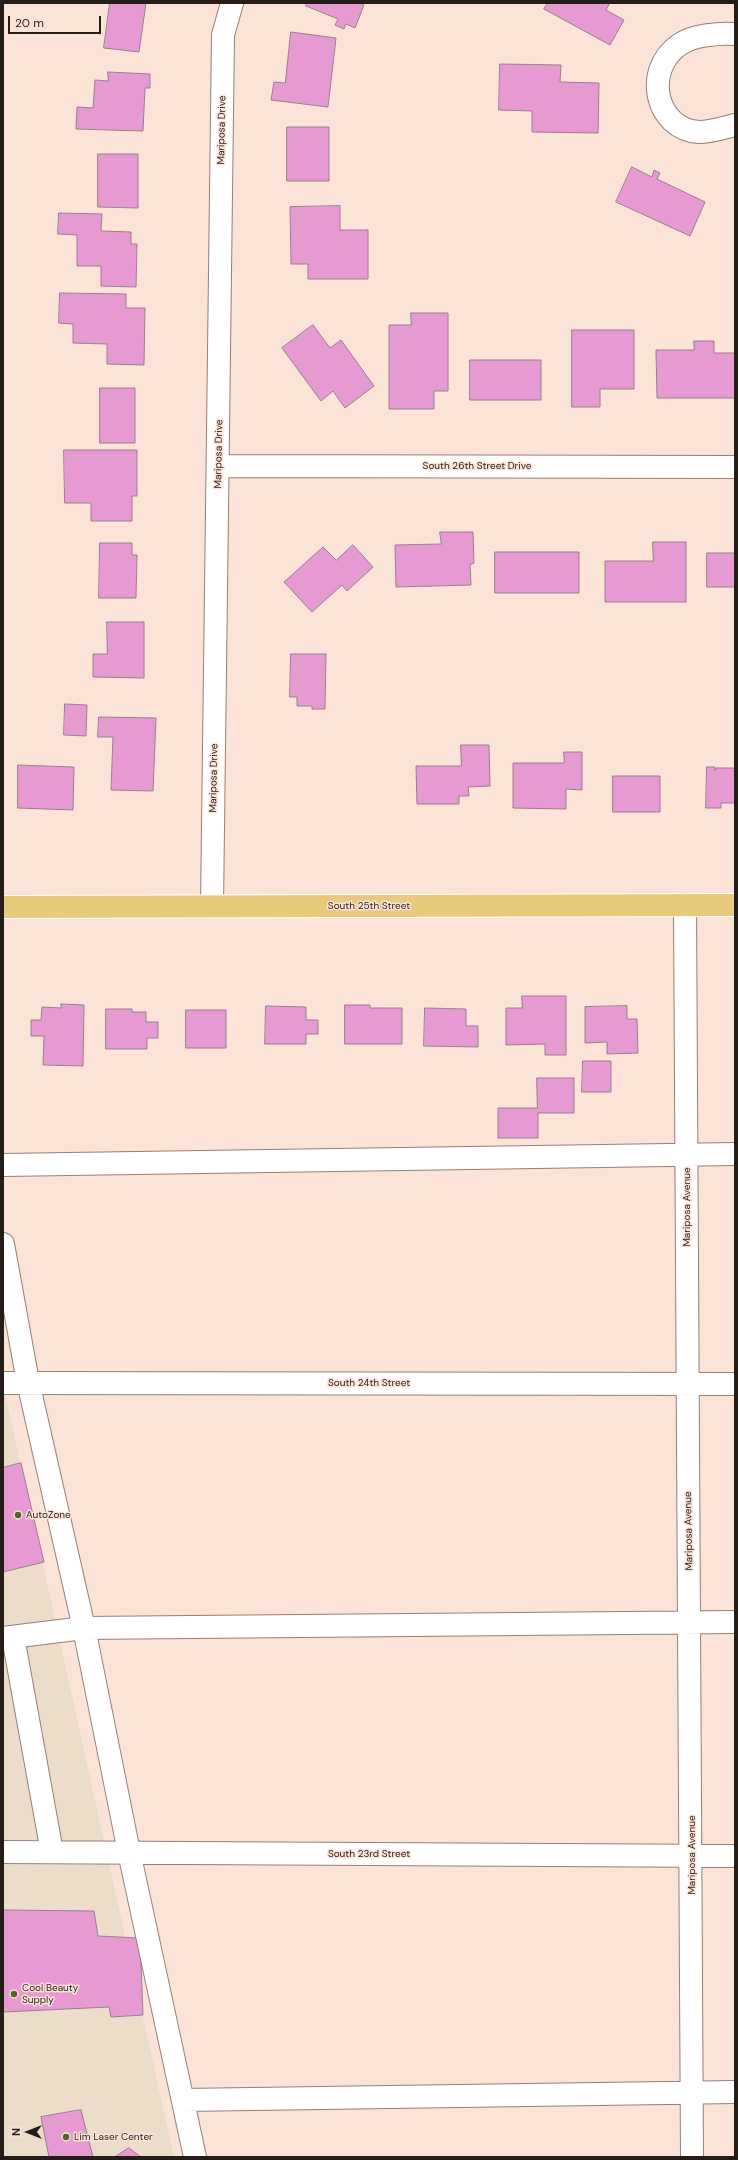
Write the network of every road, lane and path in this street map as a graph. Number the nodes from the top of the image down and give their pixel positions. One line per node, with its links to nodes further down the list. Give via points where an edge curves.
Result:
1 (232, 3): 4 (street, Mariposa Drive, via 223,35)
2 (735, 34): 3 (street, via 706,35 679,44 666,57 658,74 657,90 661,102 680,127 699,132)
3 (735, 125)
4 (219, 466): 5 (street, South 26th Street Drive); 8 (street, Mariposa Drive)
5 (735, 467)
6 (685, 905): 7 (main road, South 25th Street); 8 (main road, South 25th Street); 10 (street, Mariposa Avenue)
7 (735, 905)
8 (212, 906): 9 (main road, South 25th Street)
9 (3, 907)
10 (687, 1154): 11 (street); 12 (street); 16 (street, Mariposa Avenue)
11 (735, 1154)
12 (3, 1164)
13 (3, 1244): 14 (street)
14 (28, 1382): 15 (street, South 24th Street); 16 (street, South 24th Street); 20 (street)
15 (3, 1383)
16 (687, 1384): 17 (street, South 24th Street); 18 (street, Mariposa Avenue)
17 (735, 1384)
18 (690, 1622): 19 (street); 20 (street); 25 (street, Mariposa Avenue)
19 (735, 1622)
20 (84, 1628): 21 (street); 24 (street)
21 (8, 1638): 23 (street)
22 (3, 1852): 23 (street, South 23rd Street)
23 (52, 1852): 24 (street, South 23rd Street)
24 (129, 1852): 25 (street, South 23rd Street); 29 (street)
25 (692, 1856): 26 (street, South 23rd Street); 27 (street, Mariposa Avenue)
26 (735, 1856)
27 (691, 2092): 28 (street); 29 (street); 31 (street, Mariposa Avenue)
28 (735, 2092)
29 (183, 2100): 30 (street)
30 (196, 2157)
31 (692, 2157)

